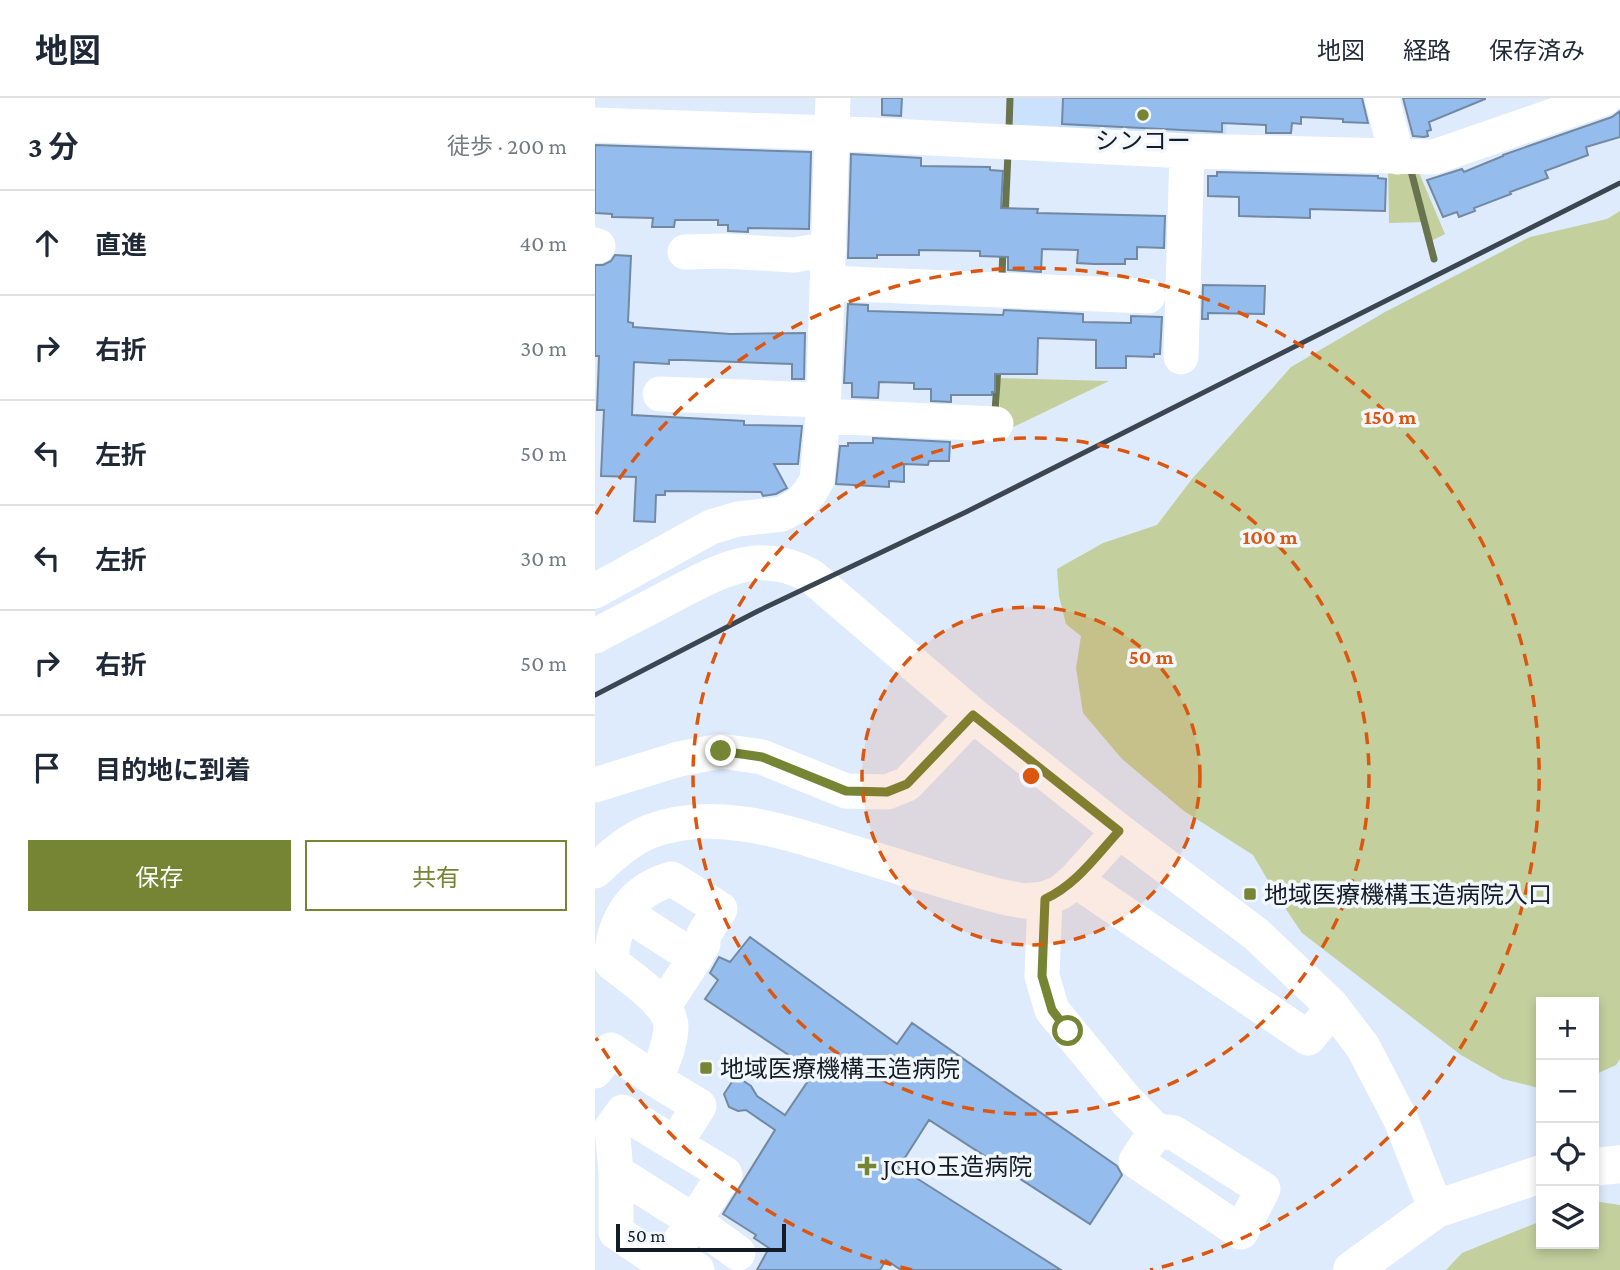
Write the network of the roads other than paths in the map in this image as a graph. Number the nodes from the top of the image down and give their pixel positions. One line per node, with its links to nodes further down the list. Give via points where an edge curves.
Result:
1 (833, 98): 5 (street)
2 (1382, 98): 7 (street)
3 (1605, 98): 7 (street, via 1434,157)
4 (595, 124): 5 (street)
5 (832, 133): 6 (street); 9 (street)
6 (1187, 151): 7 (street); 11 (street)
7 (1397, 156)
8 (685, 252): 9 (street, via 793,255)
9 (828, 266): 10 (street); 13 (street)
10 (1148, 296)
11 (1181, 358)
12 (660, 394): 13 (street)
13 (823, 408): 14 (street); 15 (street, via 817,480 800,504 782,514 711,527)
14 (996, 424)
15 (597, 586)
16 (595, 636): 17 (street, via 725,568 754,562 796,567)
17 (973, 715): 18 (street, via 907,784 887,792 846,791 762,757 721,751); 19 (street)
18 (595, 785)
19 (1119, 831): 21 (street); 26 (street, via 1257,934)
20 (595, 871): 22 (street, via 623,847 652,831 700,823 746,824 1003,897)
21 (1075, 880): 22 (street); 26 (street, via 1308,1038)
22 (1045, 899): 29 (street, via 1042,976 1052,1010)
23 (625, 913): 24 (street); 24 (street, via 646,888 672,879 720,909); 25 (street, via 611,962)
24 (695, 958): 25 (street)
25 (664, 1006): 28 (street, via 671,1024 669,1044)
26 (1335, 1011): 35 (street, via 1363,1047)
27 (600, 1053): 28 (street)
28 (656, 1080): 30 (street, via 699,1106)
29 (1156, 1131)
30 (675, 1144): 33 (street, via 623,1112 612,1127); 36 (street, via 725,1174)
31 (1620, 1164): 32 (main road)
32 (1599, 1166)
33 (615, 1172): 36 (street); 38 (street, via 616,1232 665,1265)
34 (1536, 1176): 35 (main road)
35 (1436, 1209): 39 (main road)
36 (694, 1221): 37 (street); 38 (street)
37 (738, 1253)
38 (685, 1262)
39 (1352, 1270)

